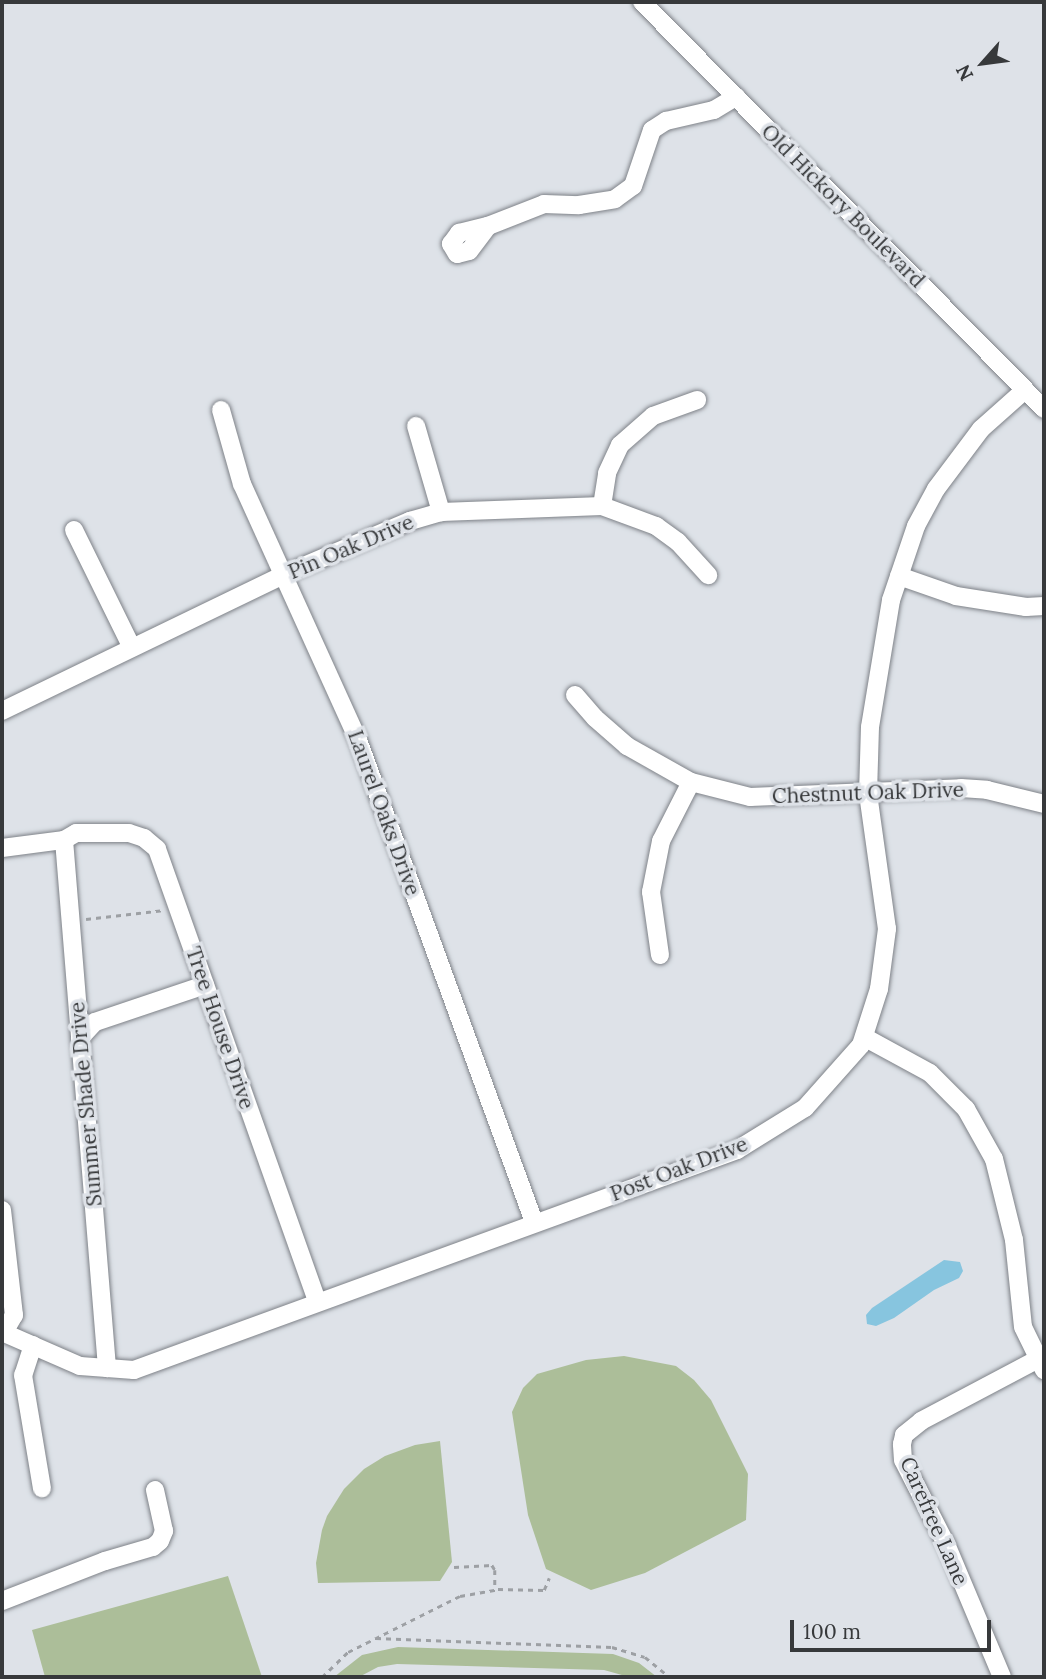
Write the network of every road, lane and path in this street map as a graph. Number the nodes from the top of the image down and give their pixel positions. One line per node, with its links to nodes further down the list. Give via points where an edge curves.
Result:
1 (666, 2): 2 (street)
2 (646, 6): 3 (street, Old Hickory Boulevard)
3 (736, 97): 4 (street, via 714,110 666,121 652,130 633,186 615,199 544,204); 5 (street, Old Hickory Boulevard)
4 (488, 226)
5 (1025, 390): 8 (street, Old Hickory Boulevard); 15 (street, Post Oak Drive, via 981,429 957,458 916,526)
6 (697, 400): 10 (street, via 653,416 620,445 607,473)
7 (220, 410): 13 (street, Laurel Oaks Drive, via 242,484)
8 (1044, 410)
9 (416, 426): 11 (street)
10 (602, 506): 11 (street, Pin Oak Drive); 14 (street, Pin Oak Drive, via 656,526)
11 (441, 512): 13 (street, Pin Oak Drive, via 410,520)
12 (75, 530): 17 (street)
13 (285, 574): 17 (street, Pin Oak Drive); 32 (street, Laurel Oaks Drive, via 358,740)
14 (708, 575)
15 (899, 576): 16 (street, via 956,596); 21 (street, Post Oak Drive, via 870,727)
16 (1044, 607)
17 (132, 648): 19 (street, Pin Oak Drive)
18 (575, 695): 20 (street, Chestnut Oak Drive, via 627,746)
19 (2, 710)
20 (691, 782): 21 (street, Chestnut Oak Drive, via 750,797); 27 (street, via 661,841 651,892)
21 (868, 794): 22 (street, Chestnut Oak Drive, via 961,788); 29 (street, Post Oak Drive, via 887,929 879,989)
22 (1044, 804)
23 (64, 840): 24 (street, Tree House Drive); 28 (street, Tree House Drive, via 76,833 129,833 157,849); 30 (street, Summer Shade Drive)
24 (2, 848)
25 (167, 909): 26 (path)
26 (86, 919)
27 (660, 955)
28 (205, 985): 30 (street, via 95,1022); 33 (street, Tree House Drive)
29 (864, 1037): 32 (street, Post Oak Drive, via 806,1108 737,1150); 36 (street, via 930,1073 966,1110 994,1159 1014,1240 1023,1327)
30 (80, 1038): 37 (street, Summer Shade Drive)
31 (2, 1210): 34 (street, via 14,1315)
32 (534, 1222): 33 (street, Post Oak Drive)
33 (317, 1302): 37 (street, Post Oak Drive, via 134,1370)
34 (3, 1332): 35 (street, Post Oak Drive)
35 (33, 1345): 37 (street, Post Oak Drive, via 80,1366); 38 (street, via 23,1375)
36 (1042, 1362): 47 (street, Carefree Lane, via 921,1421 904,1435 902,1444 903,1460 946,1544)
37 (107, 1368)
38 (42, 1488)
39 (155, 1490): 43 (street, via 164,1531 153,1548 105,1561)
40 (454, 1567): 42 (path, via 492,1565)
41 (549, 1578): 42 (path, via 544,1590)
42 (495, 1589): 44 (path, via 460,1596)
43 (2, 1601)
44 (376, 1638): 45 (path, via 348,1652); 46 (path, via 612,1647 645,1657)
45 (322, 1677)
46 (670, 1677)
47 (1002, 1677)

